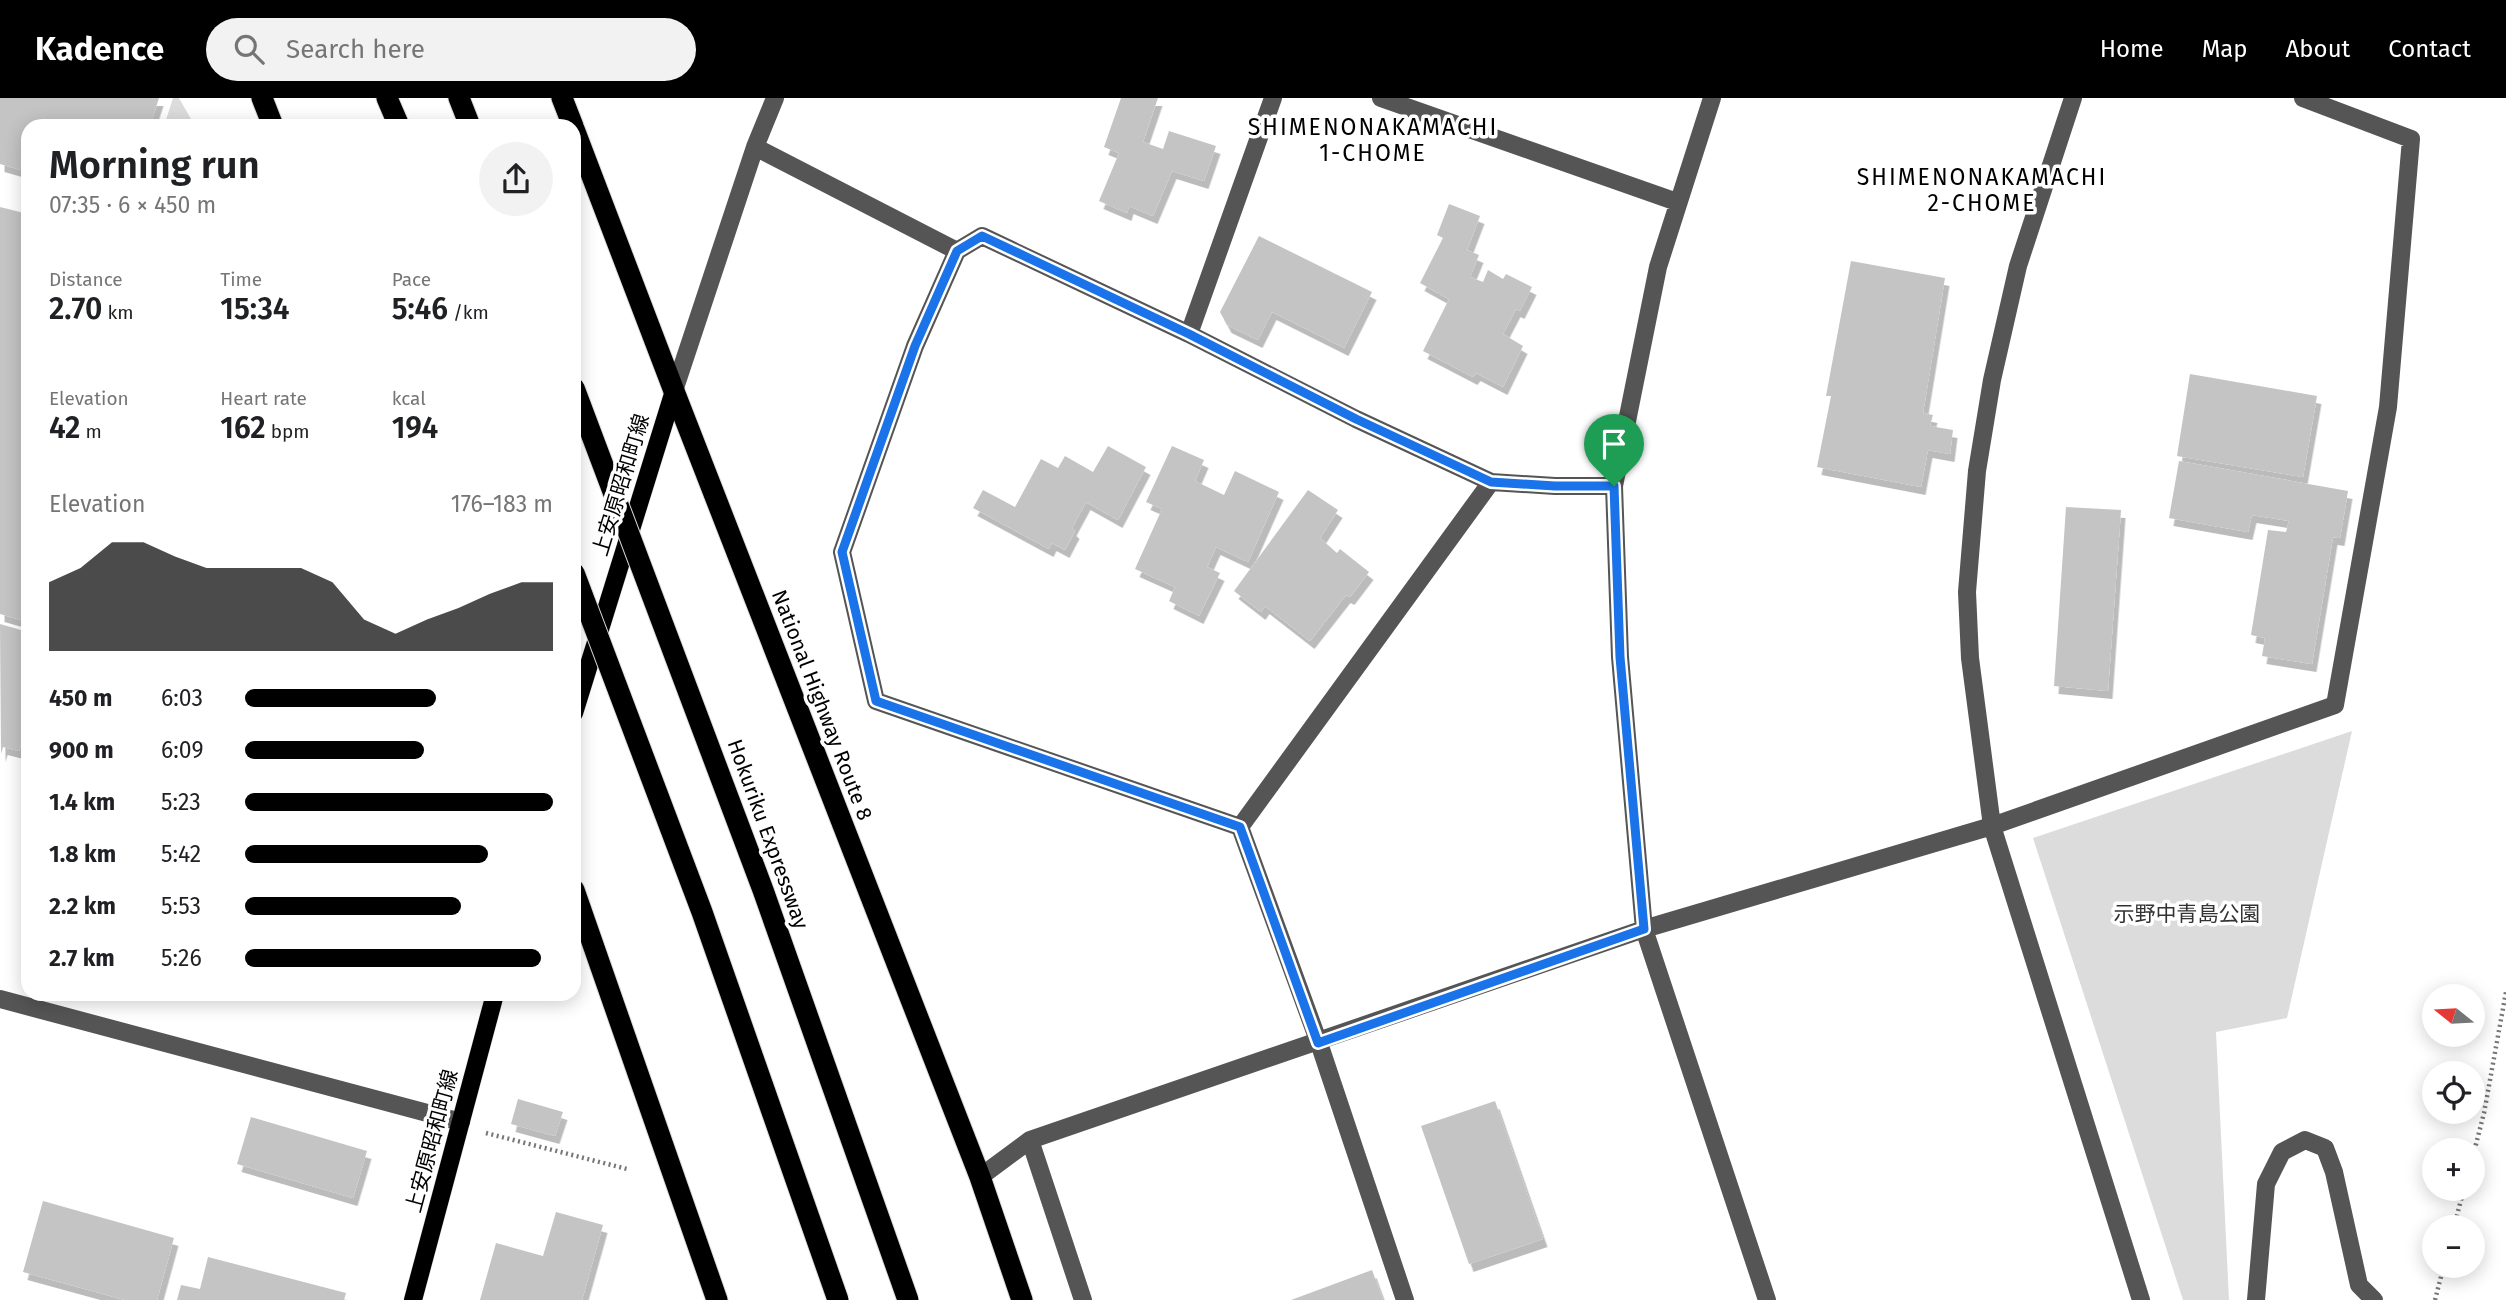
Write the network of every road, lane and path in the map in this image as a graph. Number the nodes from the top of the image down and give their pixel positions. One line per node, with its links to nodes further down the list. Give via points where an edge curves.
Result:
1 (262, 98): 12 (highway)
2 (387, 98): 13 (highway)
3 (459, 98): 14 (highway)
4 (562, 98): 15 (highway, National Highway Route 8)
5 (775, 98): 16 (street)
6 (1273, 98): 20 (street)
7 (1381, 98): 11 (street)
8 (1712, 98): 18 (street)
9 (2073, 98): 27 (street, via 2018,266 1977,471 1967,592 1970,658)
10 (2303, 98): 27 (street, via 2411,139 2388,407 2335,705)
11 (1404, 101): 18 (street)
12 (270, 119)
13 (395, 119)
14 (467, 119)
15 (570, 119)
16 (755, 147): 19 (street); 21 (street)
17 (581, 149): 21 (highway, National Highway Route 8)
18 (1678, 202): 24 (street, via 1658,267)
19 (957, 251): 20 (street, via 982,236); 28 (street, via 915,346 842,552 876,701)
20 (1189, 334): 23 (street)
21 (674, 391): 26 (main road, 上安原昭和町線); 40 (highway, National Highway Route 8)
22 (581, 407): 45 (highway, Hokuriku Expressway, bridge, via 763,890)
23 (1491, 482): 24 (street); 28 (street)
24 (1614, 486): 30 (street, via 1620,657)
25 (581, 592): 44 (highway, bridge, via 702,912)
26 (581, 690)
27 (1992, 826): 30 (street); 50 (street)
28 (1240, 827): 34 (street)
29 (581, 910): 43 (highway)
30 (1644, 929): 34 (street); 49 (street)
31 (2506, 992): 37 (path)
32 (0, 999): 35 (street)
33 (493, 1001): 35 (main road, 上安原昭和町線)
34 (1318, 1043): 38 (street); 48 (street)
35 (461, 1122): 42 (main road, 上安原昭和町線)
36 (484, 1132): 39 (path)
37 (2478, 1138)
38 (1030, 1140): 40 (street); 47 (street)
39 (627, 1168)
40 (980, 1177): 46 (highway, National Highway Route 8)
41 (2441, 1278): 53 (path)
42 (413, 1300)
43 (717, 1300)
44 (838, 1300)
45 (908, 1300)
46 (1022, 1300)
47 (1083, 1300)
48 (1405, 1300)
49 (1767, 1300)
50 (2141, 1300)
51 (2256, 1300): 52 (street, via 2266,1184 2282,1152 2305,1140 2325,1148 2359,1285)
52 (2374, 1300)
53 (2435, 1300)

